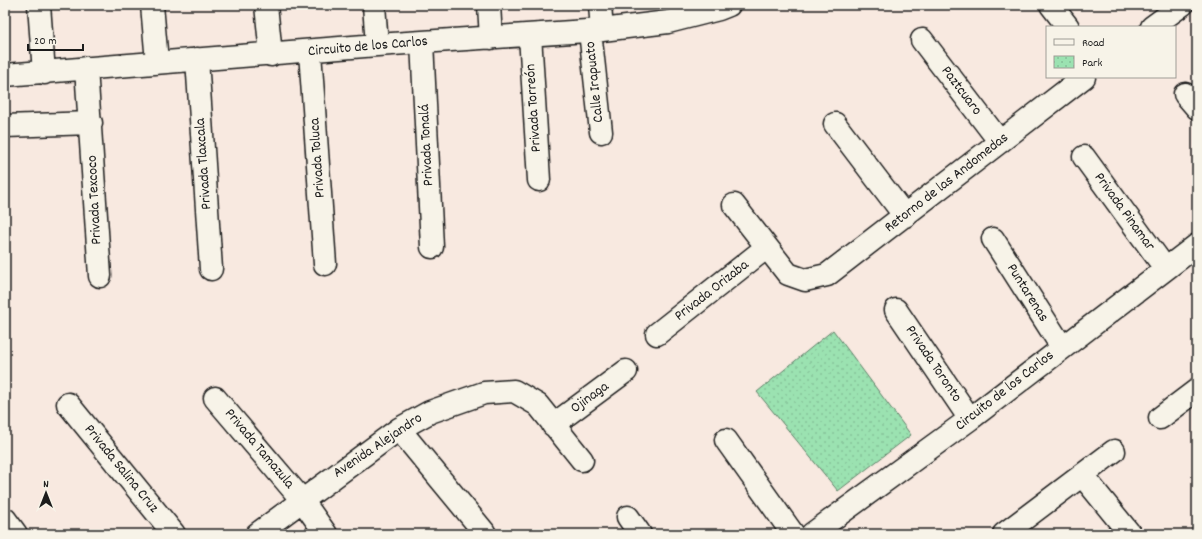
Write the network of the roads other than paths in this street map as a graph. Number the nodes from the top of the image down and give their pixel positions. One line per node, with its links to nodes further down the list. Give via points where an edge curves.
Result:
1 (39, 5): 23 (street)
2 (152, 5): 21 (street)
3 (266, 5): 19 (street)
4 (374, 5): 17 (street)
5 (489, 5): 14 (street)
6 (600, 5): 12 (street, Calle Irapuato)
7 (1051, 5): 10 (street)
8 (1182, 5): 11 (street)
9 (722, 6): 12 (street, Circuito de los Carlos, via 668,22)
10 (1067, 26)
11 (1153, 26)
12 (596, 30): 13 (street, Circuito de los Carlos); 29 (street, Calle Irapuato)
13 (530, 35): 14 (street, Circuito de los Carlos); 32 (street, Privada Torreón)
14 (491, 38): 16 (street, Circuito de los Carlos)
15 (922, 40): 30 (street, Paztcuaro)
16 (422, 42): 17 (street, Circuito de los Carlos); 37 (street, Privada Tonalá)
17 (377, 45): 18 (street, Circuito de los Carlos)
18 (310, 52): 19 (street, Circuito de los Carlos); 39 (street, Privada Toluca)
19 (271, 55): 20 (street, Circuito de los Carlos)
20 (197, 59): 21 (street, Circuito de los Carlos); 41 (street, Privada Tlaxcala)
21 (157, 62): 22 (street, Circuito de los Carlos)
22 (86, 68): 23 (street, Circuito de los Carlos); 26 (street, Privada Texcoco)
23 (44, 73): 24 (street, Circuito de los Carlos)
24 (5, 75)
25 (1083, 78): 30 (street, Retorno de las Andomedas)
26 (91, 123): 28 (street); 42 (street, Privada Texcoco)
27 (834, 124): 34 (street)
28 (5, 126)
29 (601, 132)
30 (1000, 142): 34 (street, Retorno de las Andomedas)
31 (1084, 157): 40 (street, Privada Pinamar)
32 (539, 180)
33 (734, 205): 38 (street)
34 (905, 216): 38 (street, Retorno de las Andomedas, via 827,276 805,280 788,274)
35 (993, 239): 45 (street, Puntarenas)
36 (1197, 245): 40 (street, Circuito de los Carlos)
37 (432, 247)
38 (767, 247): 44 (street, Privada Orizaba)
39 (325, 264)
40 (1165, 268): 45 (street, Circuito de los Carlos)
41 (211, 269)
42 (100, 276)
43 (896, 310): 51 (street, Privada Toronto)
44 (657, 334)
45 (1062, 347): 51 (street, Circuito de los Carlos)
46 (626, 371): 52 (street, Ojinaga)
47 (1195, 396): 50 (street)
48 (215, 398): 58 (street, Privada Tamazula)
49 (68, 404): 62 (street, Privada Salina Cruz)
50 (1160, 418)
51 (970, 419): 66 (street, Circuito de los Carlos)
52 (553, 425): 53 (street, Avenida Alejandro, via 538,405 514,391 484,393 430,412); 56 (street)
53 (399, 429): 58 (street, Avenida Alejandro); 60 (street)
54 (726, 440): 65 (street)
55 (1114, 451): 57 (street)
56 (582, 460)
57 (1082, 475): 67 (street); 68 (street)
58 (302, 500): 63 (street, Avenida Alejandro); 64 (street, Privada Tamazula)
59 (5, 519): 61 (street)
60 (484, 532)
61 (16, 534)
62 (174, 534)
63 (257, 534)
64 (326, 534)
65 (793, 534)
66 (812, 534)
67 (1004, 534)
68 (1130, 534)

